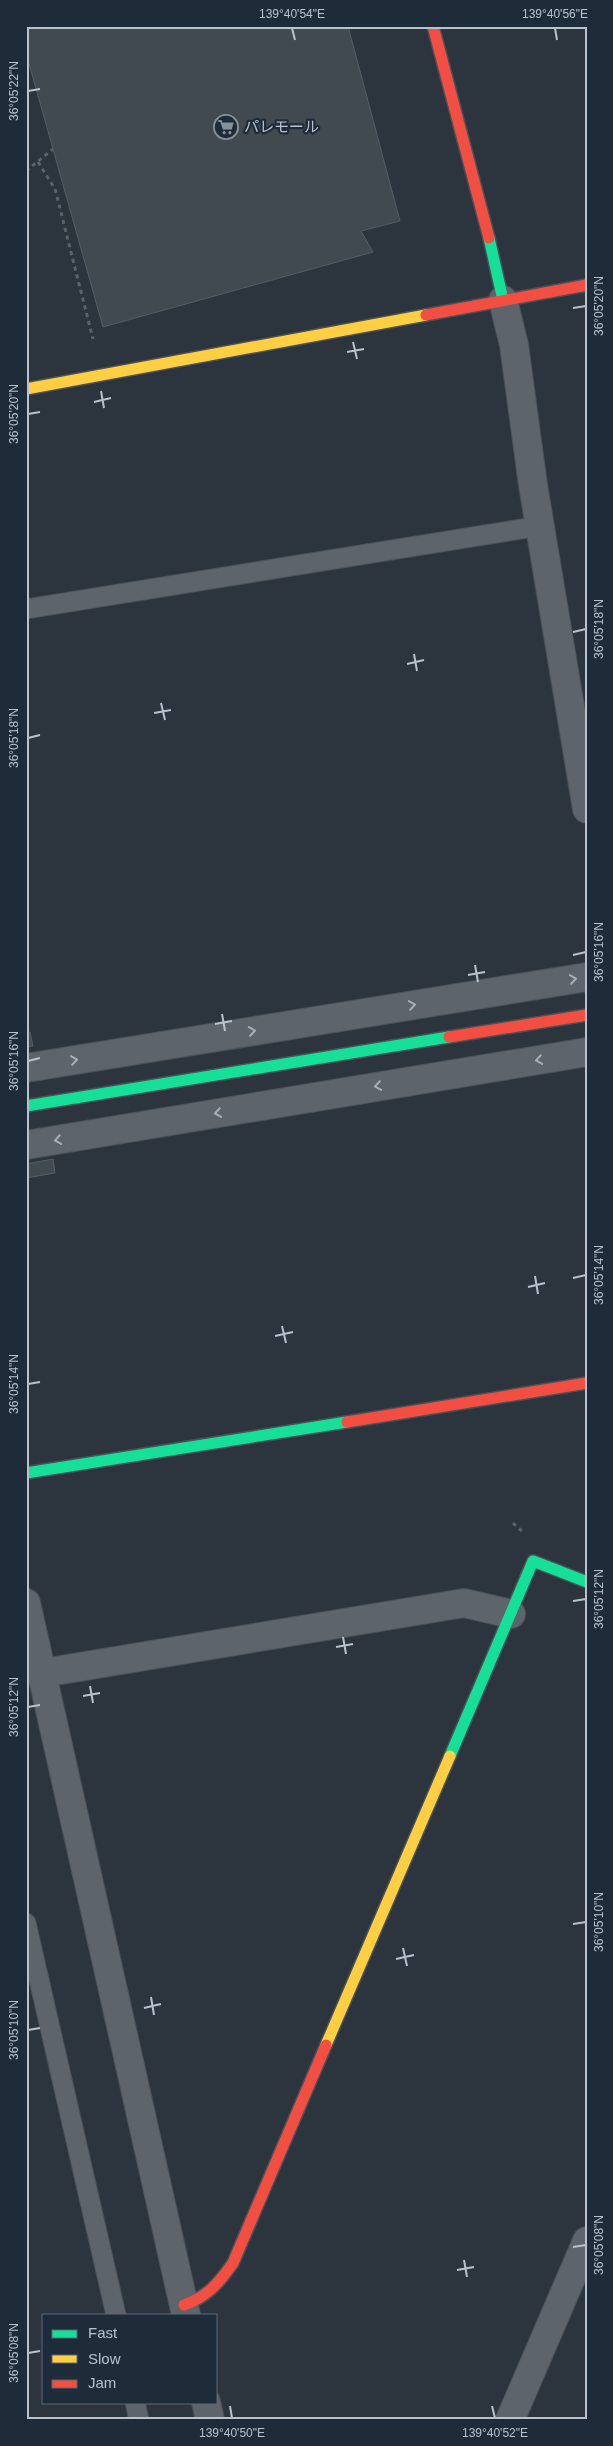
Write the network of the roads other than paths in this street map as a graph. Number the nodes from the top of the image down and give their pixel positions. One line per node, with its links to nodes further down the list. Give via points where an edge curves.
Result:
1 (434, 26): 3 (street)
2 (587, 285): 3 (street)
3 (503, 300): 4 (street); 5 (street, via 514,345)
4 (26, 388)
5 (540, 526): 6 (lane); 7 (street)
6 (26, 609)
7 (587, 809)
8 (587, 977): 11 (street, one-way to 8)
9 (587, 1015): 12 (street)
10 (587, 1052): 13 (street, one-way to 13)
11 (26, 1068)
12 (26, 1106)
13 (26, 1145)
14 (587, 1384): 15 (street)
15 (26, 1473)
16 (587, 1582): 18 (street, via 533,1561)
17 (26, 1603): 19 (street)
18 (511, 1614): 19 (street, via 464,1603); 22 (street, via 233,2263 217,2286)
19 (43, 1672): 22 (street)
20 (26, 1923): 23 (lane)
21 (587, 2241): 28 (street)
22 (185, 2310)
23 (116, 2314)
24 (135, 2404): 26 (lane)
25 (206, 2404): 27 (street)
26 (139, 2420)
27 (210, 2420)
28 (510, 2420)

